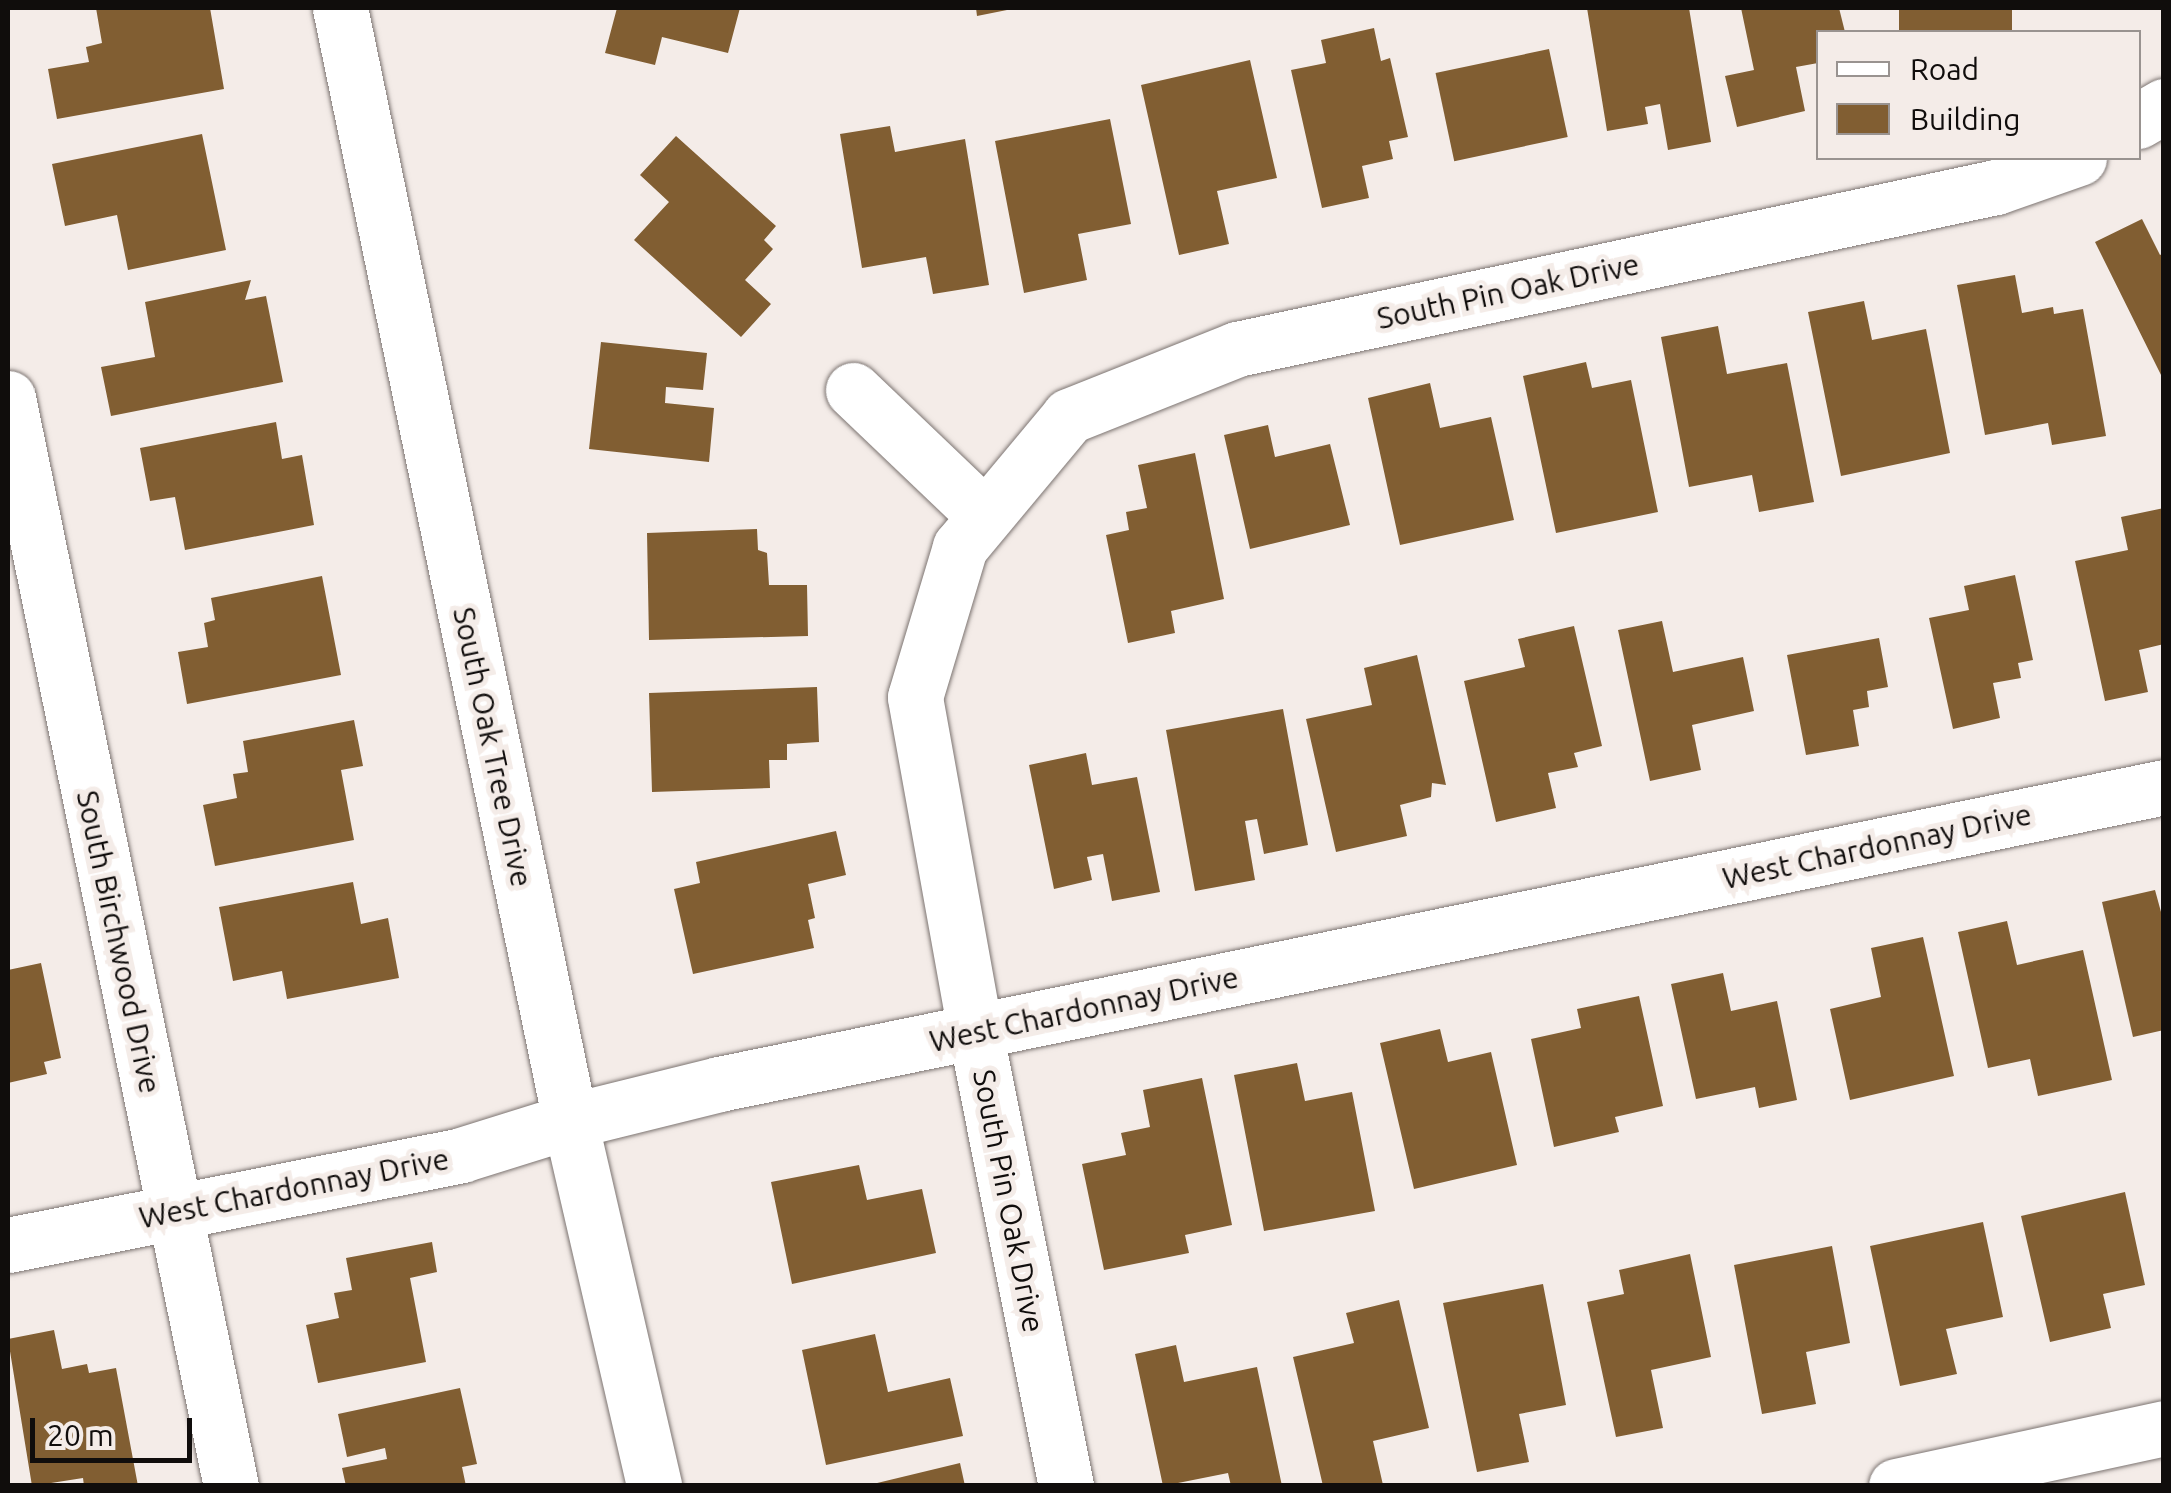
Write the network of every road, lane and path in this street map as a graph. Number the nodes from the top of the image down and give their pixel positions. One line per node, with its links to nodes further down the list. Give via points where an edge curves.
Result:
1 (340, 8): 10 (street, South Oak Tree Drive)
2 (2164, 106): 3 (street)
3 (2141, 119)
4 (2073, 160): 7 (street, South Pin Oak Drive, via 1996,187 1237,349 1068,416)
5 (853, 390): 7 (street)
6 (8, 398): 11 (street, South Birchwood Drive)
7 (985, 516): 9 (street, South Pin Oak Drive, via 960,546 916,697)
8 (2164, 787): 9 (street, West Chardonnay Drive)
9 (975, 1031): 10 (street, West Chardonnay Drive); 16 (street, South Pin Oak Drive)
10 (570, 1120): 11 (street, West Chardonnay Drive, via 461,1155); 15 (street, South Oak Tree Drive)
11 (174, 1212): 12 (street, West Chardonnay Drive); 14 (street, South Birchwood Drive)
12 (8, 1245)
13 (2164, 1428): 17 (street)
14 (231, 1486)
15 (654, 1486)
16 (1066, 1486)
17 (1896, 1486)

